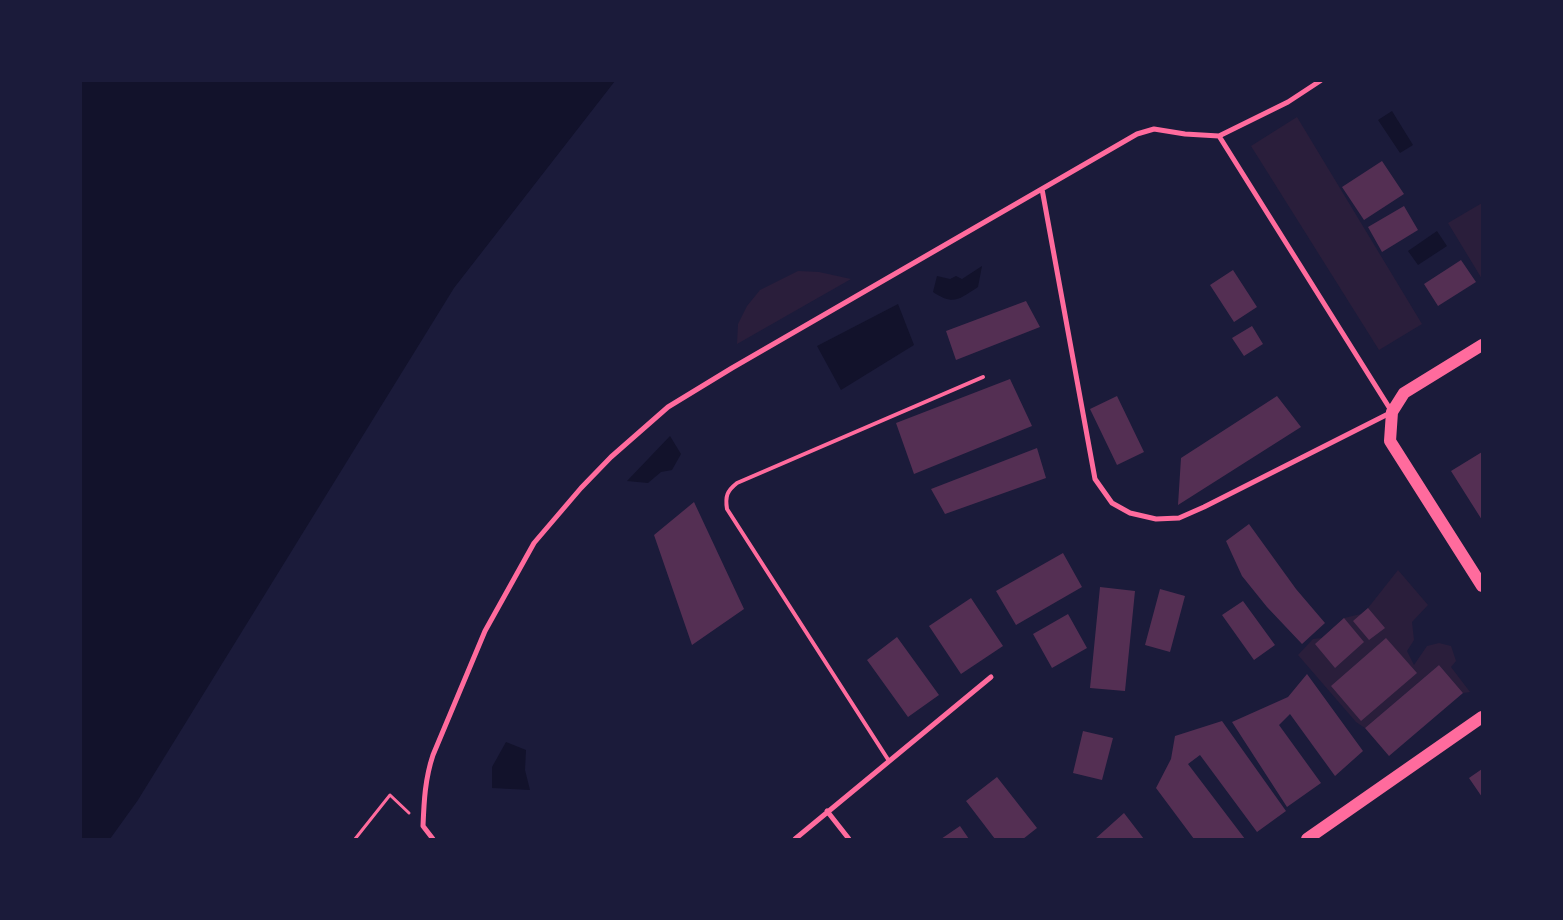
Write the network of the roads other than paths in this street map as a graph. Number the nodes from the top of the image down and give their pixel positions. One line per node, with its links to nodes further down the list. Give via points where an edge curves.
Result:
1 (1320, 81): 2 (street, via 1288,102)
2 (1220, 136): 3 (street, via 1154,129 1137,134); 6 (street)
3 (1042, 189): 6 (street, via 1095,479 1112,503 1130,514 1156,519 1179,518); 12 (street, via 668,407 581,488 534,543 485,630 427,774 423,826)
4 (1482, 345): 6 (main road, via 1404,393)
5 (983, 376): 10 (lane, via 737,483 728,490 726,498 727,509)
6 (1392, 412): 7 (main road, via 1390,441)
7 (1482, 586)
8 (991, 678): 10 (street)
9 (1482, 717): 15 (main road)
10 (889, 760): 11 (street)
11 (827, 811): 13 (street); 14 (street)
12 (433, 839)
13 (795, 839)
14 (849, 839)
15 (1307, 839)

